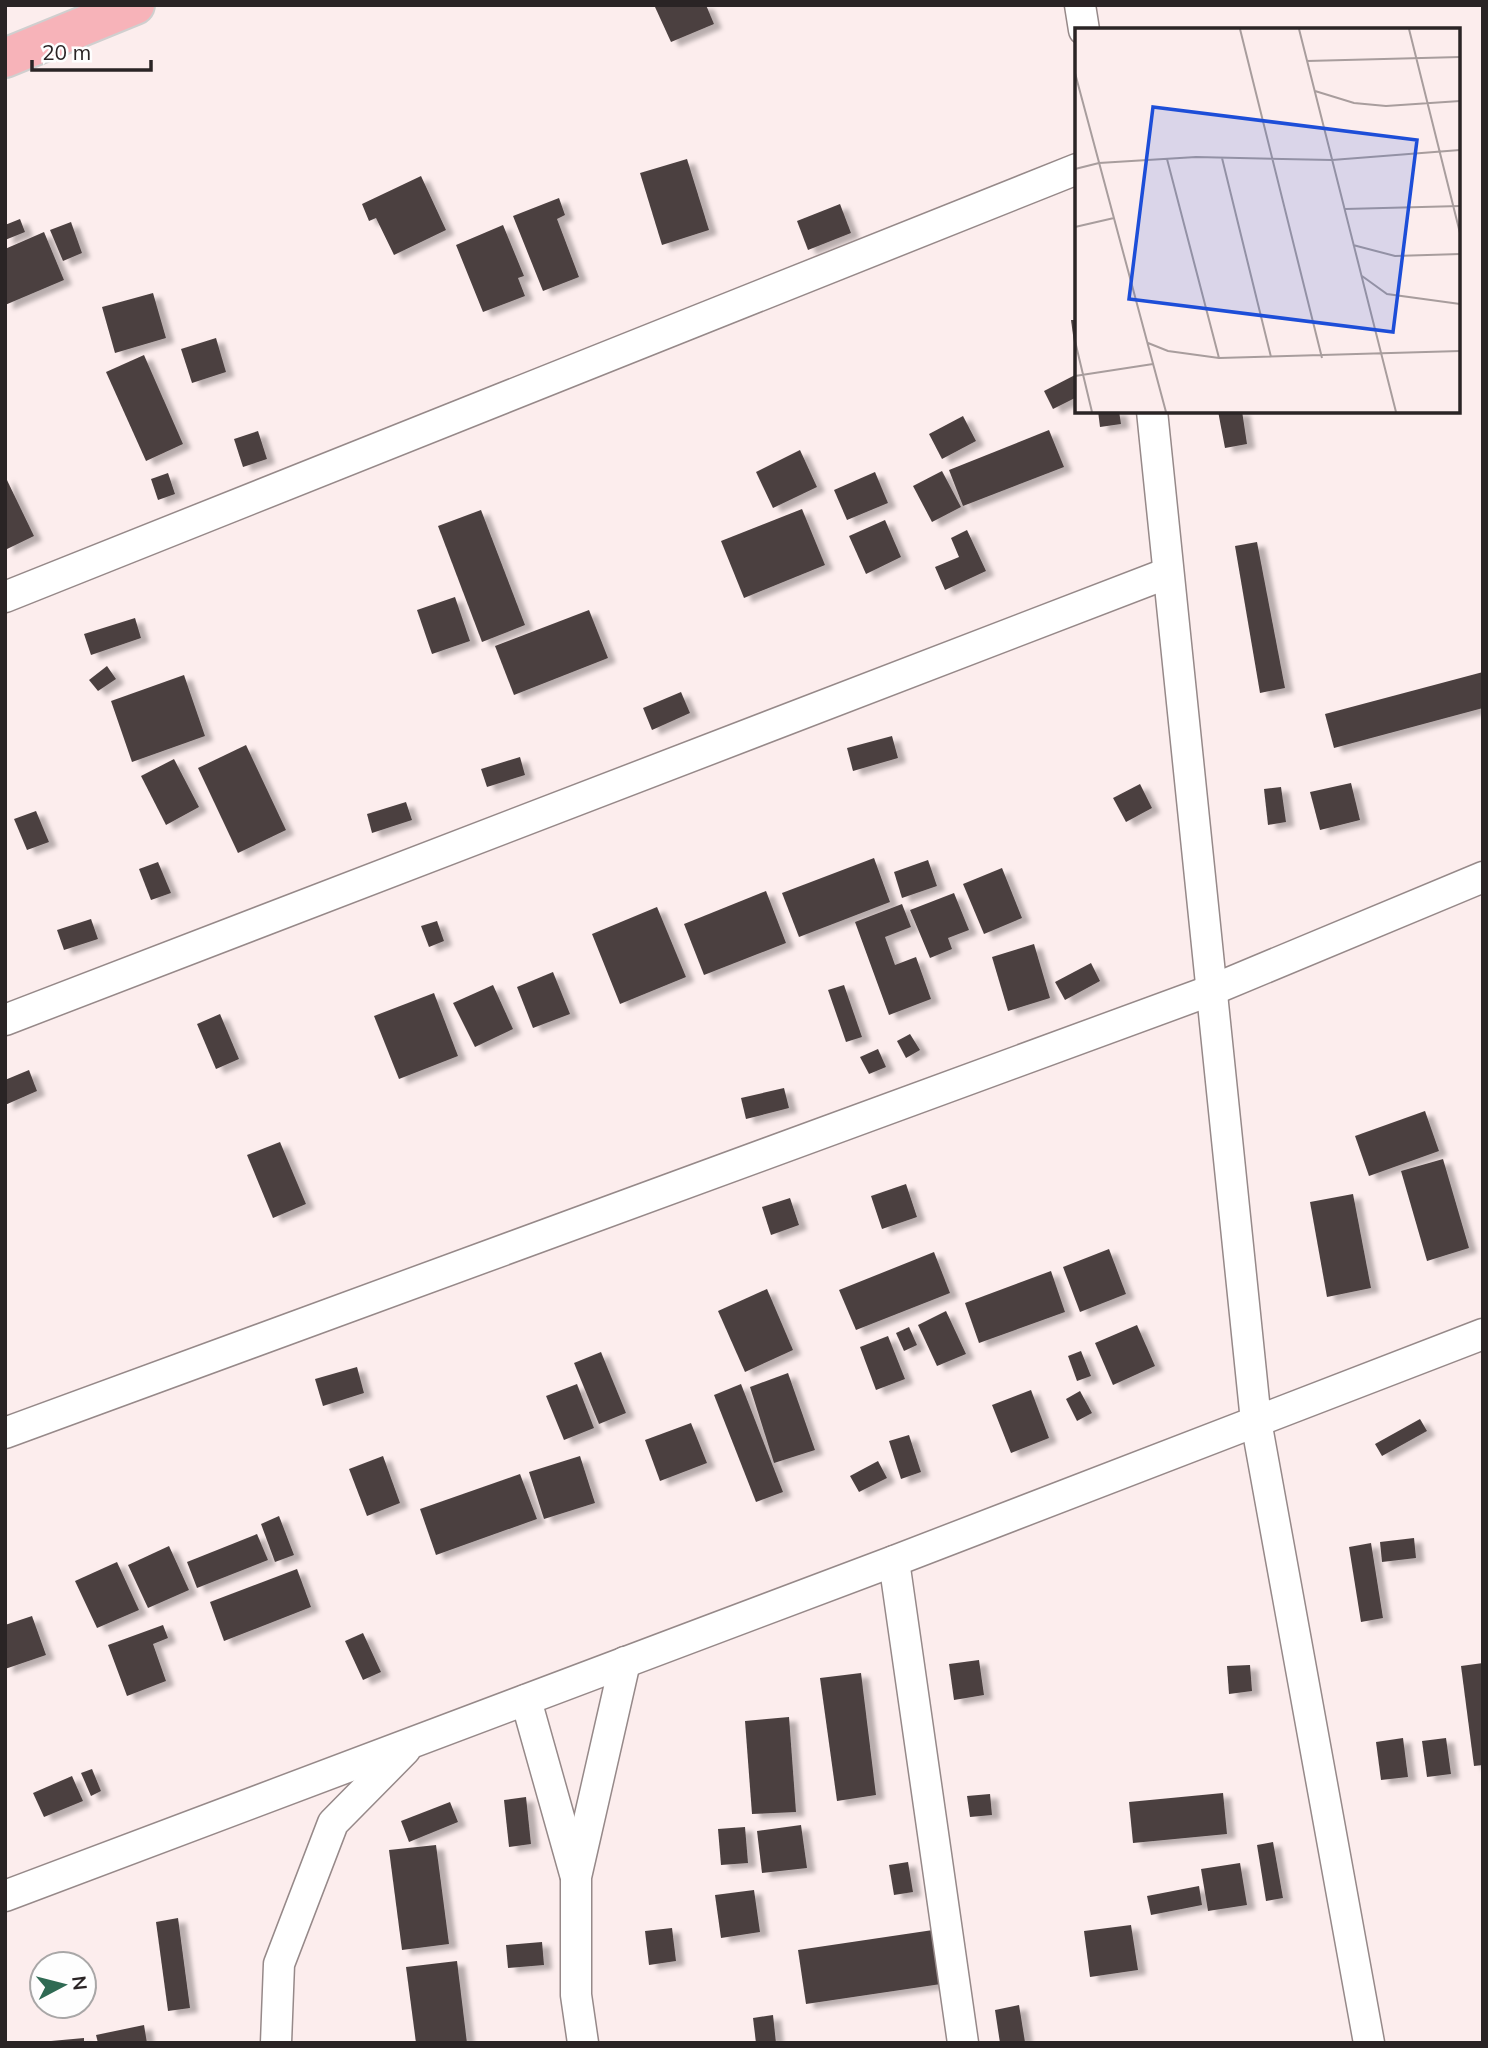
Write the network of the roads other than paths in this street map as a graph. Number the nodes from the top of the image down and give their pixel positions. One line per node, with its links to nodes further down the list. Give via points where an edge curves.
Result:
1 (135, 5): 4 (main road)
2 (1080, 5): 3 (street)
3 (1084, 28)
4 (5, 58)
5 (1075, 170): 8 (street)
6 (1152, 413): 7 (street)
7 (1168, 573): 10 (street); 11 (street)
8 (5, 597)
9 (1483, 877): 10 (street)
10 (1212, 990): 13 (street); 14 (street)
11 (5, 1020)
12 (1483, 1334): 13 (street)
13 (1256, 1421): 15 (street); 24 (street)
14 (5, 1433)
15 (894, 1561): 16 (street); 23 (street)
16 (625, 1662): 17 (street); 19 (street)
17 (526, 1700): 18 (street); 19 (street)
18 (412, 1742): 20 (street); 21 (street, via 332,1822 279,1964)
19 (576, 1877): 22 (street, via 576,1995)
20 (5, 1896)
21 (276, 2043)
22 (583, 2043)
23 (963, 2043)
24 (1369, 2043)

